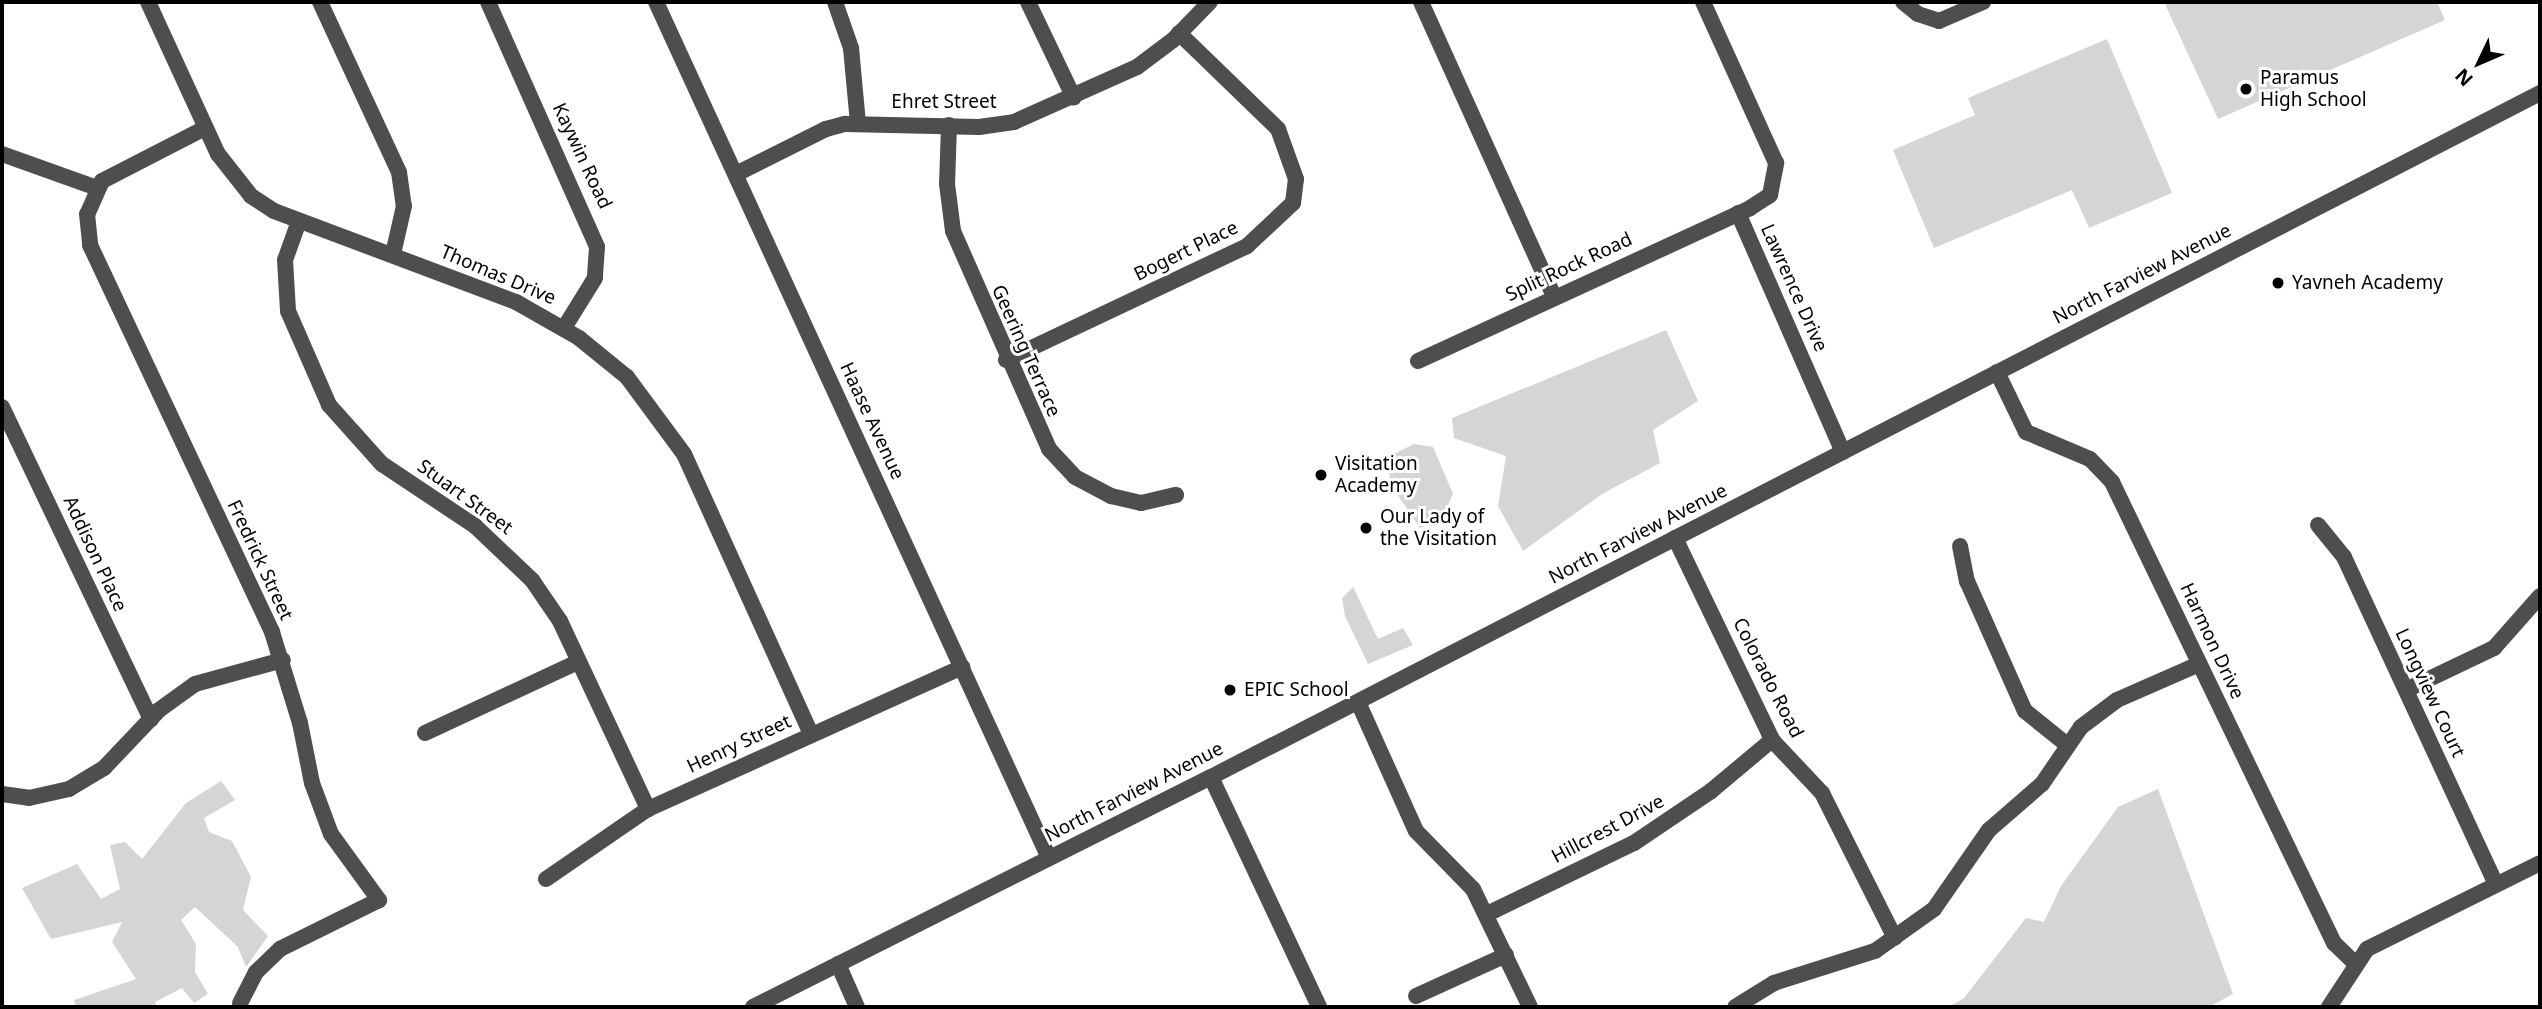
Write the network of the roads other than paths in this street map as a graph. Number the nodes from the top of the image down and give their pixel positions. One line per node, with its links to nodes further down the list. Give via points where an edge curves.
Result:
1 (148, 2): 17 (street, Thomas Drive)
2 (320, 2): 23 (street, via 399,172 404,206)
3 (488, 2): 25 (street, Kaywin Road, via 597,247 595,278)
4 (656, 2): 19 (street, Haase Avenue)
5 (835, 2): 15 (street, via 851,48)
6 (1028, 2): 14 (street)
7 (1210, 2): 12 (street, Ehret Street)
8 (1420, 2): 24 (street)
9 (1703, 2): 21 (street, Lawrence Drive, via 1776,163 1770,195)
10 (1903, 2): 11 (street, via 1918,15 1938,21)
11 (1983, 2)
12 (1179, 33): 14 (street, Ehret Street, via 1137,67); 26 (street, Bogert Place, via 1278,129 1296,179 1293,203 1247,246)
13 (2540, 93): 28 (street, North Farview Avenue)
14 (1074, 98): 16 (street, Ehret Street, via 1014,122)
15 (858, 123): 16 (street, Ehret Street); 19 (street, Ehret Street, via 826,129)
16 (949, 125): 26 (street, Geering Terrace, via 947,184 953,231)
17 (205, 128): 20 (street, via 113,172); 22 (street, Thomas Drive, via 231,174 251,196)
18 (2, 154): 20 (street)
19 (736, 174): 39 (street, Haase Avenue)
20 (97, 188): 36 (street, Fredrick Street, via 88,214 96,266)
21 (1738, 213): 24 (street, Split Rock Road); 30 (street, Lawrence Drive)
22 (299, 221): 23 (street, Thomas Drive); 37 (street, Stuart Street, via 285,260 288,311 329,405 383,464 474,526 532,580 560,621)
23 (393, 254): 25 (street, Thomas Drive, via 516,302)
24 (1554, 297): 27 (street, Split Rock Road)
25 (564, 328): 44 (street, Thomas Drive, via 627,377 684,454)
26 (1006, 359): 31 (street, Geering Terrace, via 1039,434 1075,477 1128,500)
27 (1418, 361)
28 (1997, 372): 30 (street, North Farview Avenue); 38 (street, Harmon Drive, via 2026,432 2090,459 2112,482)
29 (2, 407): 42 (street, Addison Place)
30 (1843, 452): 33 (street, North Farview Avenue)
31 (1176, 495)
32 (2318, 525): 40 (street, Longview Court, via 2344,556)
33 (1675, 538): 41 (street, North Farview Avenue); 45 (street, Colorado Road)
34 (1960, 546): 46 (street, via 1968,581 2025,711)
35 (2540, 596): 40 (street, via 2494,648)
36 (283, 660): 42 (street, via 195,684); 60 (street, Fredrick Street, via 319,807 344,856 379,900 280,949 256,972)
37 (578, 662): 43 (street); 49 (street, Stuart Street)
38 (2199, 664): 46 (street, via 2117,700); 57 (street, Harmon Drive, via 2334,943)
39 (962, 667): 44 (street, Henry Street); 50 (street, Haase Avenue)
40 (2406, 690): 53 (street, Longview Court)
41 (1358, 702): 47 (street, North Farview Avenue); 54 (street, via 1416,831 1436,856 1464,878)
42 (151, 719): 48 (street, via 104,768 69,789 29,799)
43 (425, 733)
44 (811, 734): 49 (street, Henry Street)
45 (1772, 740): 54 (street, Hillcrest Drive, via 1711,791 1634,843); 55 (street, Colorado Road, via 1822,793)
46 (2066, 744): 55 (street, via 2042,784 1989,830 1946,897)
47 (1211, 777): 50 (street, North Farview Avenue); 63 (street)
48 (2, 794)
49 (648, 809): 52 (street, Henry Street)
50 (1049, 858): 58 (street, North Farview Avenue)
51 (2540, 863): 53 (street)
52 (546, 879)
53 (2496, 884): 57 (street, via 2367,949)
54 (1487, 914): 56 (street)
55 (1895, 938): 65 (street, via 1852,960 1774,984)
56 (1506, 955): 59 (street); 64 (street)
57 (2355, 963): 66 (street)
58 (838, 964): 61 (street, North Farview Avenue); 62 (street)
59 (1416, 996)
60 (240, 1003)
61 (753, 1007)
62 (857, 1007)
63 (1319, 1007)
64 (1530, 1007)
65 (1735, 1007)
66 (2329, 1007)

